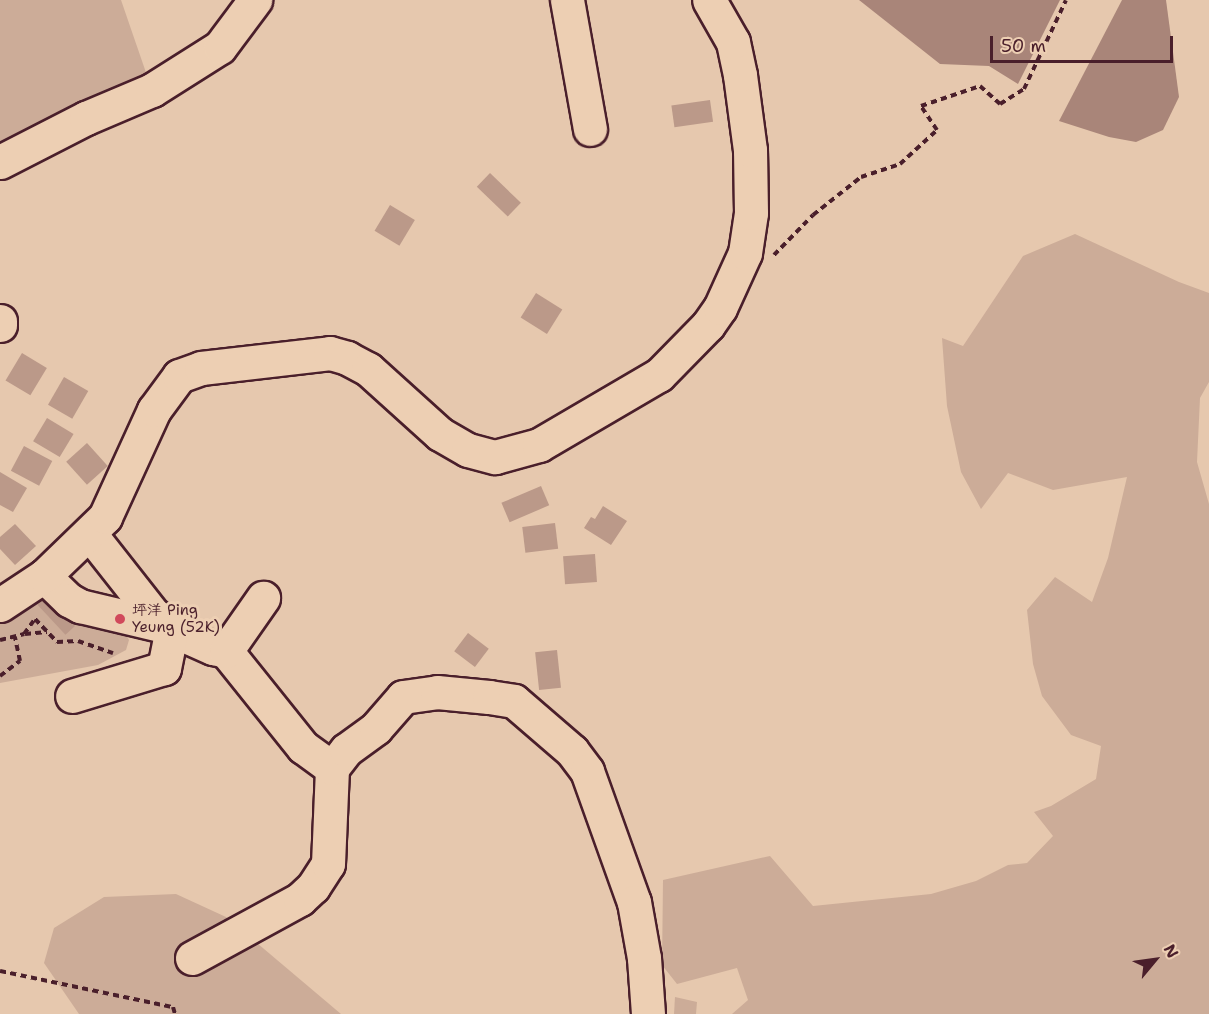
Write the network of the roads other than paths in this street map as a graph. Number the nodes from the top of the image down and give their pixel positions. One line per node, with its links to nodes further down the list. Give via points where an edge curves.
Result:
1 (255, 0): 5 (street, via 219,47 162,84)
2 (567, 0): 4 (street)
3 (709, 0): 6 (street, via 733,42 740,75 750,150 751,213 745,253 720,308 708,326 668,366 628,395 539,445 495,457 468,450 440,434 368,369 347,358 330,353 201,368 179,376 154,410 105,517)
4 (590, 129)
5 (0, 162)
6 (90, 534): 7 (street); 10 (street, via 153,614)
7 (44, 576): 9 (street); 10 (street, via 80,606)
8 (263, 598): 11 (street)
9 (0, 605)
10 (172, 627): 11 (street); 12 (street, via 164,668)
11 (226, 651): 13 (street, via 303,747)
12 (72, 696)
13 (332, 768): 14 (street, via 328,864 314,887 300,899); 15 (street, via 403,697 437,692 514,701 572,751 587,771 634,902)
14 (192, 958)
15 (648, 1014)

